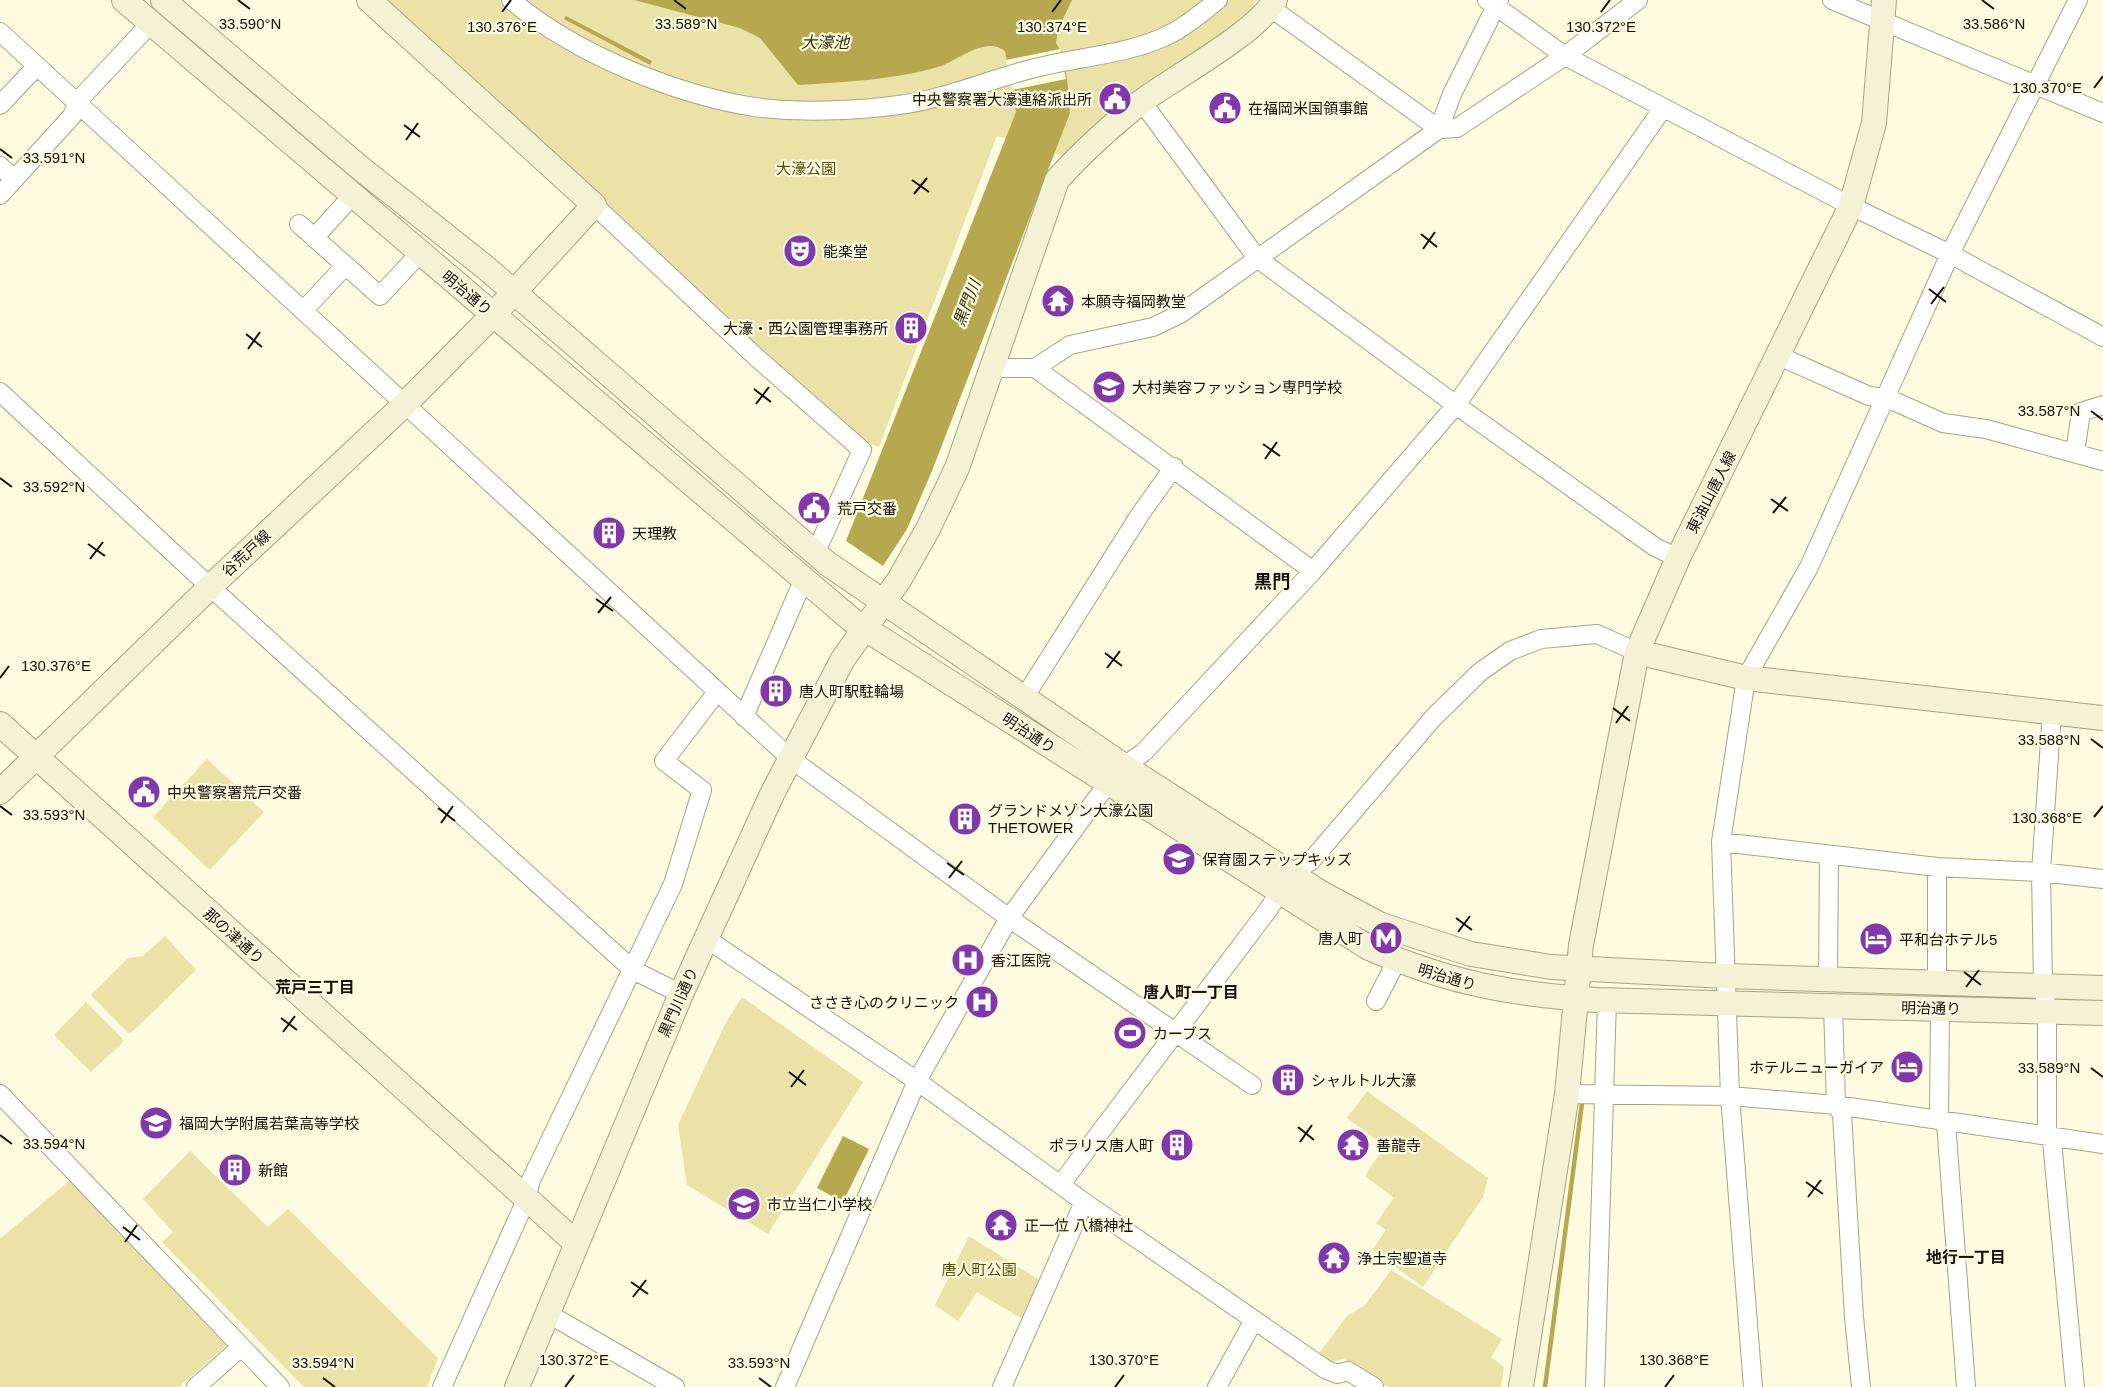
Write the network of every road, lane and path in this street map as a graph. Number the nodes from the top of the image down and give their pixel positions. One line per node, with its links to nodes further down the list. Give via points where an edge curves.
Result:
1 (124, 0): 12 (street, 明治通り)
2 (369, 0): 27 (street)
3 (511, 0): 4 (street, via 561,35 633,71 699,94 754,107 805,110 899,105 1009,74 1124,49 1173,33)
4 (1218, 0)
5 (1638, 0): 14 (street)
6 (1832, 0): 11 (street)
7 (2078, 0): 16 (street)
8 (170, 2): 35 (street, 明治通り, via 359,167)
9 (1494, 2): 14 (street); 22 (street)
10 (1273, 4): 18 (street, 黒門川通り, via 1247,30); 22 (street)
11 (1883, 10): 16 (street); 28 (street, 東油山唐人線, via 1874,123)
12 (151, 23): 17 (street); 26 (street, 明治通り)
13 (0, 32): 15 (street)
14 (1565, 56): 20 (street); 22 (street, via 1457,128)
15 (37, 66): 17 (street); 19 (street)
16 (2036, 86): 21 (street); 32 (street)
17 (77, 102): 24 (street, via 72,116); 36 (street)
18 (1142, 102): 33 (street); 40 (street, 黒門川通り, via 1090,144 1057,180)
19 (0, 105)
20 (1663, 108): 28 (street); 45 (street)
21 (2103, 113)
22 (1438, 129): 33 (street)
23 (0, 166): 24 (street)
24 (14, 179): 25 (street)
25 (0, 195)
26 (352, 196): 30 (street); 31 (street, 明治通り)
27 (594, 205): 35 (street, 谷荒戸線); 51 (street, via 862,450)
28 (1851, 206): 32 (street); 39 (street, 東油山唐人線)
29 (299, 224): 30 (street)
30 (314, 238): 34 (street)
31 (420, 253): 34 (street, via 380,296); 37 (street, 明治通り)
32 (1950, 254): 38 (street); 43 (street)
33 (1257, 258): 41 (street, via 1180,314 1153,327 1070,345); 45 (street)
34 (345, 266): 36 (street)
35 (514, 293): 37 (street, 谷荒戸線); 51 (street, 明治通り)
36 (303, 311): 44 (street)
37 (494, 315): 44 (street, 谷荒戸線); 53 (street, 明治通り)
38 (2103, 337)
39 (1779, 357): 43 (street, via 1869,396); 50 (street, 東油山唐人線)
40 (992, 368): 41 (street); 55 (street, 黒門川通り, via 957,468 922,540 899,580)
41 (1035, 368): 49 (street)
42 (0, 392): 54 (street)
43 (1887, 398): 47 (street, via 1943,423 1986,429); 58 (street, via 1809,567)
44 (404, 405): 54 (street, 谷荒戸線); 59 (street)
45 (1456, 405): 50 (street, via 1655,547); 52 (street)
46 (2103, 405): 47 (street, via 2081,412)
47 (2075, 453): 48 (street)
48 (2103, 461)
49 (1174, 467): 52 (street); 60 (street)
50 (1678, 558): 57 (street, 東油山唐人線)
51 (821, 559): 55 (street, 明治通り)
52 (1313, 572): 67 (street, via 1144,752)
53 (806, 584): 56 (street, 明治通り); 62 (street)
54 (211, 586): 65 (street, 谷荒戸線); 80 (street)
55 (876, 599): 56 (street, 黒門川通り); 60 (street, 明治通り)
56 (858, 625): 66 (street, 黒門川通り); 67 (street, 明治通り)
57 (1637, 652): 58 (street); 73 (street, via 1596,634 1541,639 1510,651 1480,672 1433,718 1311,861); 79 (street, 東油山唐人線)
58 (1746, 678): 61 (street); 69 (street)
59 (717, 692): 62 (street); 80 (street, via 664,761 702,790 673,884)
60 (1024, 698): 67 (street, 明治通り)
61 (2052, 712): 63 (street); 72 (street)
62 (744, 717): 66 (street)
63 (2103, 718)
64 (0, 724): 65 (street, 那の津通り)
65 (37, 758): 68 (street, 谷荒戸線); 107 (street, 那の津通り)
66 (791, 759): 76 (street); 77 (street, 黒門川通り)
67 (1116, 775): 73 (street, 明治通り); 75 (street, 明治通り); 76 (street)
68 (0, 792)
69 (1721, 843): 70 (street); 81 (street)
70 (1830, 855): 71 (street); 82 (street)
71 (1938, 867): 72 (street); 83 (street)
72 (2041, 872): 74 (street); 84 (street)
73 (1292, 873): 75 (street); 79 (street, 明治通り, via 1381,925 1423,940 1511,963)
74 (2103, 879)
75 (1279, 893): 78 (street, 明治通り, via 1369,948); 95 (street)
76 (1009, 918): 95 (street); 96 (street)
77 (707, 939): 86 (street, 黒門川通り); 96 (street)
78 (1397, 960): 87 (street, 明治通り, via 1485,988); 89 (street)
79 (1578, 969): 81 (street, 明治通り); 87 (street, 東油山唐人線)
80 (633, 970): 86 (street); 107 (street, via 531,1180)
81 (1726, 976): 82 (street, 明治通り); 90 (street)
82 (1828, 978): 83 (street, 明治通り)
83 (1937, 983): 84 (street, 明治通り)
84 (2043, 986): 85 (street, 明治通り); 93 (street)
85 (2103, 988)
86 (681, 994): 109 (street, 黒門川通り)
87 (1575, 999): 88 (street, 明治通り); 99 (street, 東油山唐人線)
88 (1608, 1000): 90 (street, 明治通り); 100 (street)
89 (1376, 1001)
90 (1726, 1002): 91 (street, 明治通り); 101 (street)
91 (1833, 1006): 92 (street, 明治通り); 102 (street)
92 (1940, 1008): 93 (street, 明治通り); 103 (street)
93 (2047, 1011): 94 (street, 明治通り); 104 (street)
94 (2103, 1013)
95 (1175, 1030): 97 (street); 106 (street)
96 (917, 1081): 106 (street); 119 (street)
97 (1252, 1084)
98 (0, 1094): 112 (street)
99 (1567, 1094): 100 (street); 123 (street, 東油山唐人線)
100 (1606, 1095): 101 (street); 124 (street)
101 (1730, 1096): 102 (street); 125 (street)
102 (1836, 1105): 103 (street); 126 (street, via 1842,1114)
103 (1939, 1119): 104 (street); 127 (street, via 1946,1123)
104 (2047, 1134): 105 (street); 128 (street, via 2052,1141)
105 (2103, 1144)
106 (1061, 1184): 108 (street)
107 (526, 1200): 109 (street, 那の津通り); 116 (street)
108 (1084, 1202): 111 (street); 120 (street)
109 (576, 1243): 110 (street, 黒門川通り)
110 (547, 1313): 117 (street, 黒門川通り); 118 (street)
111 (1254, 1320): 113 (street, via 1325,1369); 121 (street)
112 (241, 1347): 114 (street); 115 (street)
113 (1334, 1381): 122 (street, via 1348,1371)
114 (196, 1387)
115 (280, 1387)
116 (442, 1387)
117 (517, 1387)
118 (675, 1387)
119 (785, 1387)
120 (1002, 1387)
121 (1217, 1387)
122 (1374, 1387)
123 (1521, 1387)
124 (1595, 1387)
125 (1753, 1387)
126 (1861, 1387)
127 (1966, 1387)
128 (2075, 1387)

